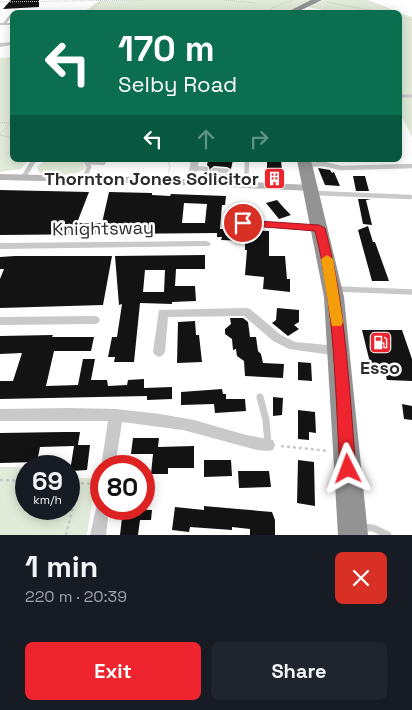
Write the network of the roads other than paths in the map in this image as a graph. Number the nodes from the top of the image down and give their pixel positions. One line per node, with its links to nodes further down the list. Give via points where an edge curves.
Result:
1 (315, 1): 2 (highway)
2 (295, 10)
3 (33, 162): 17 (lane)
4 (87, 162): 18 (lane, via 89,167)
5 (92, 162): 6 (lane)
6 (104, 162)
7 (247, 162): 20 (lane)
8 (304, 162): 11 (lane); 21 (highway)
9 (329, 162): 11 (lane)
10 (193, 164): 13 (lane); 19 (street)
11 (330, 166): 12 (lane)
12 (412, 166)
13 (206, 169)
14 (214, 170): 15 (lane)
15 (227, 171)
16 (0, 178): 17 (main road)
17 (22, 178): 18 (main road)
18 (84, 180): 19 (main road)
19 (191, 182): 20 (main road)
20 (246, 185): 21 (main road)
21 (310, 190): 22 (lane); 24 (highway)
22 (410, 197)
23 (243, 223): 24 (street)
24 (319, 228): 27 (highway)
25 (206, 244): 26 (street, Knightsway)
26 (0, 246)
27 (333, 289): 28 (lane); 32 (highway)
28 (412, 292)
29 (94, 320): 30 (street)
30 (0, 321)
31 (159, 352): 32 (street, via 163,313 246,312 277,338 293,346)
32 (340, 352): 39 (highway)
33 (260, 397): 36 (lane)
34 (0, 414): 35 (street)
35 (116, 416): 36 (street, via 184,424 244,442); 37 (street)
36 (268, 445)
37 (110, 455)
38 (100, 520): 40 (street)
39 (352, 531): 41 (lane, via 373,528)
40 (98, 535)
41 (388, 535)

